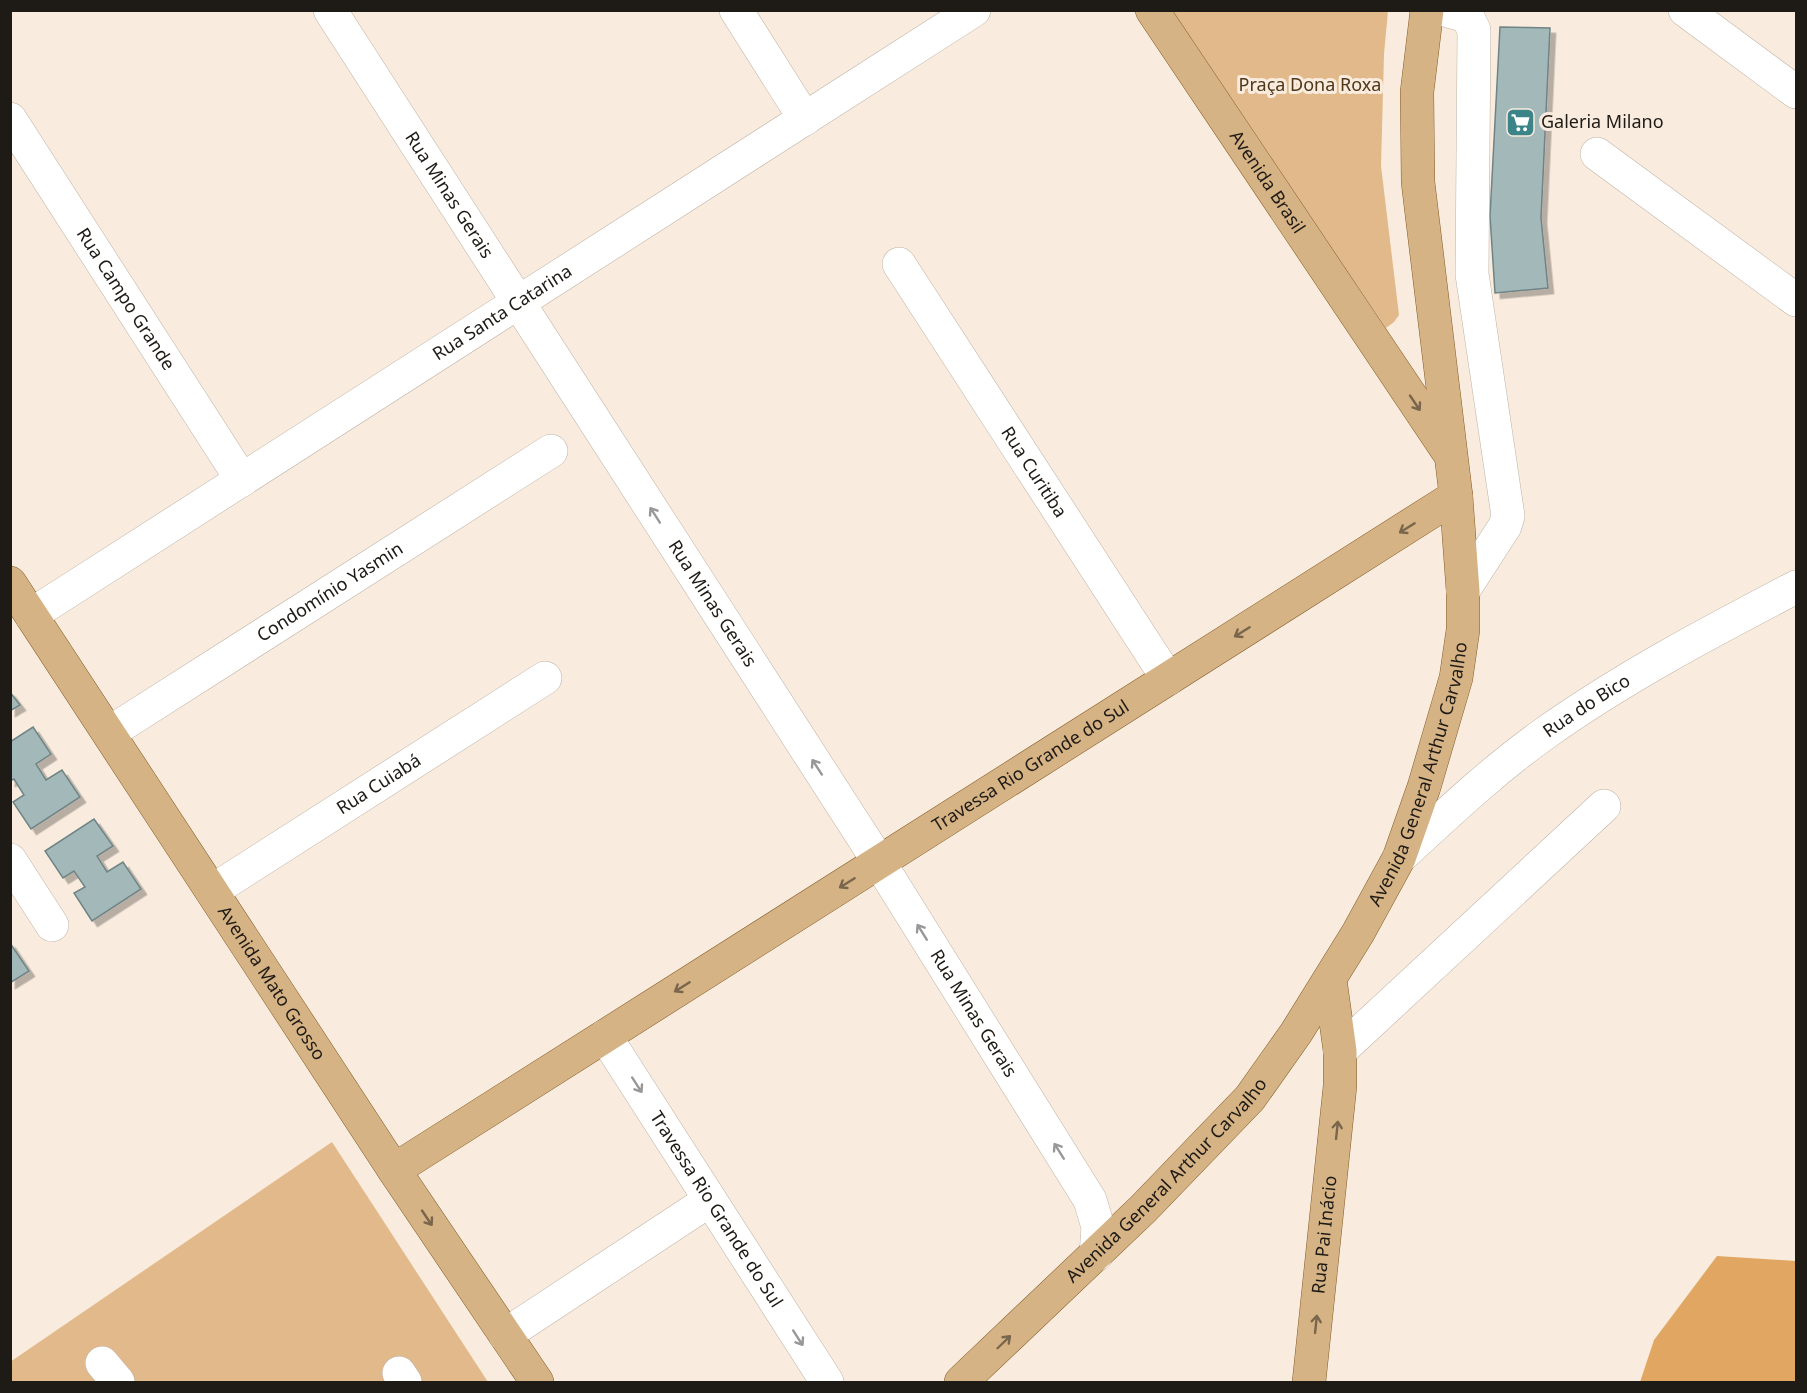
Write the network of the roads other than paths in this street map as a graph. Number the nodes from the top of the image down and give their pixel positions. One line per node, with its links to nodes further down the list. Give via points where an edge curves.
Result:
1 (330, 10): 14 (street, Rua Minas Gerais)
2 (736, 10): 10 (street)
3 (974, 10): 10 (street, Rua Santa Catarina)
4 (1152, 10): 16 (main road, Avenida Brasil)
5 (1427, 10): 15 (main road, Avenida General Arthur Carvalho, via 1417,92 1418,182)
6 (1444, 10): 23 (street, via 1467,16 1474,30 1472,274 1508,516)
7 (1685, 10): 8 (street)
8 (1797, 92)
9 (10, 119): 19 (street, Rua Campo Grande)
10 (805, 119): 14 (street, Rua Santa Catarina)
11 (1597, 154): 13 (street)
12 (899, 264): 26 (street, Rua Curitiba)
13 (1797, 300)
14 (518, 303): 19 (street, Rua Santa Catarina); 31 (street, Rua Minas Gerais, one-way to 14)
15 (1438, 353): 16 (main road, via 1401,358); 18 (main road, Avenida General Arthur Carvalho)
16 (1383, 355): 18 (main road, Avenida Brasil, one-way to 18)
17 (551, 451): 27 (street, Condomínio Yasmin)
18 (1452, 457): 20 (main road, Avenida General Arthur Carvalho)
19 (242, 480): 24 (street, Rua Santa Catarina)
20 (1456, 496): 23 (main road, Avenida General Arthur Carvalho); 26 (main road, Travessa Rio Grande do Sul, one-way to 26)
21 (10, 583): 24 (main road, Avenida Mato Grosso)
22 (1797, 587): 29 (street, Rua do Bico, via 1610,690 1545,734 1490,776)
23 (1463, 591): 29 (main road, Avenida General Arthur Carvalho, via 1456,678)
24 (31, 615): 27 (main road, Avenida Mato Grosso)
25 (545, 678): 32 (street, Rua Cuiabá)
26 (1168, 679): 31 (main road, Travessa Rio Grande do Sul)
27 (109, 733): 32 (main road, Avenida Mato Grosso)
28 (1604, 806): 37 (street)
29 (1399, 858): 34 (main road, Avenida General Arthur Carvalho)
30 (10, 860): 33 (street)
31 (879, 862): 36 (main road, Travessa Rio Grande do Sul, one-way to 36); 41 (street, Rua Minas Gerais, one-way to 31)
32 (212, 891): 39 (main road, Avenida Mato Grosso)
33 (52, 925)
34 (1330, 979): 35 (main road, Avenida General Arthur Carvalho); 37 (main road, Rua Pai Inácio)
35 (1296, 1033): 38 (main road, Rua Pai Inácio, via 1324,1053); 42 (main road, Avenida General Arthur Carvalho, via 1250,1098)
36 (605, 1036): 39 (main road, Travessa Rio Grande do Sul); 40 (street, Travessa Rio Grande do Sul, one-way to 40)
37 (1340, 1051): 38 (main road, Rua Pai Inácio)
38 (1340, 1086): 48 (main road, Rua Pai Inácio, one-way to 38)
39 (394, 1170): 44 (main road, Avenida Mato Grosso, one-way to 44)
40 (710, 1200): 44 (street); 46 (street, Travessa Rio Grande do Sul, one-way to 46)
41 (1090, 1200): 42 (street, Rua Minas Gerais, via 1115,1214); 43 (street, Rua Minas Gerais, via 1098,1227)
42 (1143, 1209): 43 (main road, Avenida General Arthur Carvalho)
43 (1095, 1255): 47 (main road, Avenida General Arthur Carvalho, one-way to 43)
44 (505, 1335): 45 (main road, Avenida Mato Grosso)
45 (537, 1383)
46 (827, 1383)
47 (962, 1383)
48 (1310, 1383)

